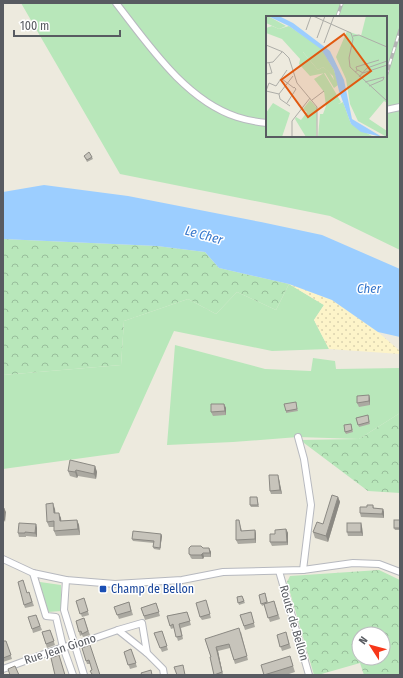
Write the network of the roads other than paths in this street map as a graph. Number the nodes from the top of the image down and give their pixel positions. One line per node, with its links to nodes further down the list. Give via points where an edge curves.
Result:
1 (116, 3): 4 (street, via 172,73 192,91 237,117)
2 (400, 106): 3 (street)
3 (387, 110)
4 (266, 123)
5 (298, 438): 7 (street, via 311,505)
6 (3, 559): 10 (street, Route de Bellon)
7 (303, 570): 8 (street, Route de Bellon); 9 (street, Route de Bellon, via 353,563 379,564)
8 (279, 571): 11 (street, Route de Bellon, via 223,572 182,580 131,584); 22 (street, Route de Bellon)
9 (400, 572)
10 (33, 573): 11 (street, Route de Bellon); 13 (street, via 46,616)
11 (66, 580): 12 (street)
12 (65, 614): 13 (street); 15 (street)
13 (56, 617): 16 (street)
14 (118, 630): 15 (street, Rue Jean Giono); 17 (street); 17 (street, Rue Jean Giono, via 142,623)
15 (74, 645): 16 (street, Rue Jean Giono); 20 (street)
16 (63, 647): 18 (street, Rue Jean Giono); 19 (street)
17 (147, 653): 21 (street, via 162,669)
18 (3, 669)
19 (73, 675)
20 (84, 675)
21 (164, 675)
22 (309, 675)

